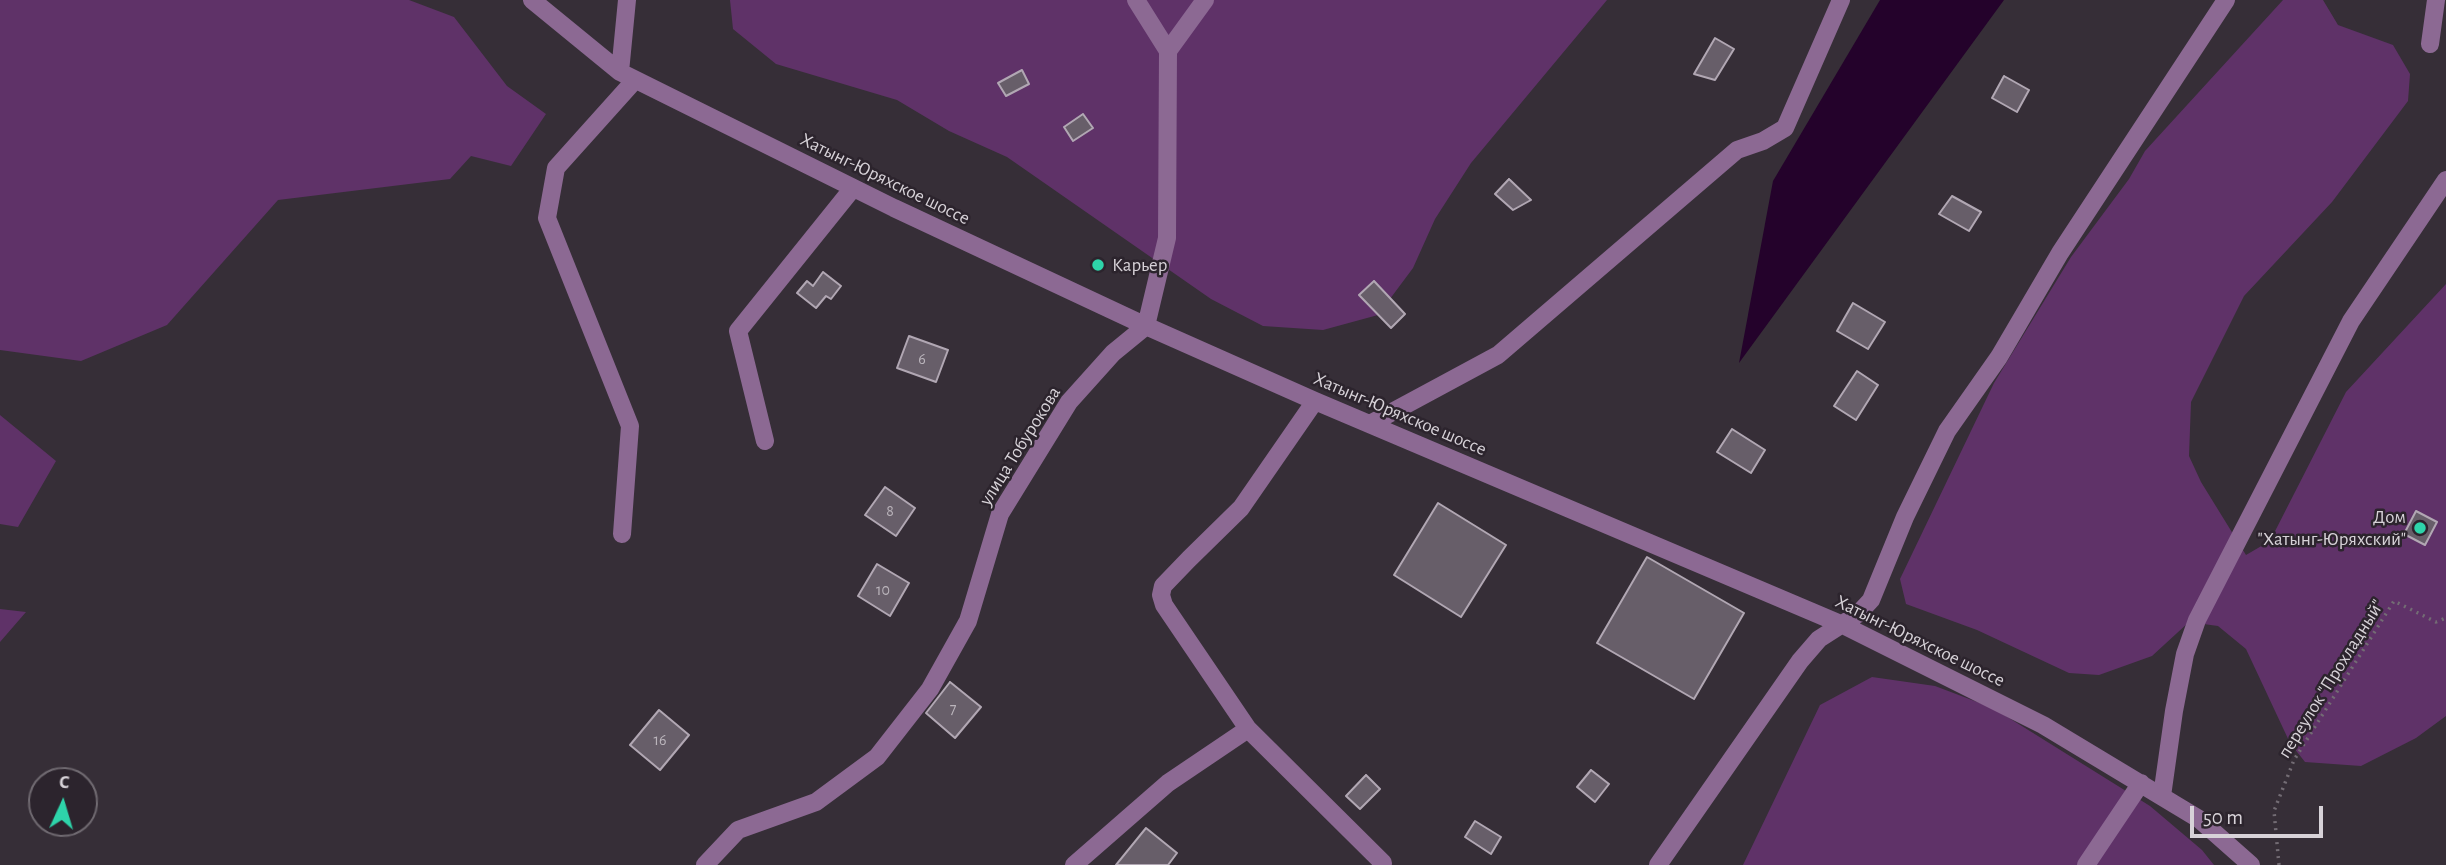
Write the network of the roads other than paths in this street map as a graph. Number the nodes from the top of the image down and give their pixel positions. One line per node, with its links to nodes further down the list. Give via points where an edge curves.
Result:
1 (532, 0): 10 (street, Хатынг-Юряхское шоссе)
2 (627, 0): 10 (street)
3 (1136, 0): 9 (street)
4 (1205, 0): 9 (street)
5 (1841, 0): 15 (street, via 1785,128 1737,150 1498,355)
6 (2226, 0): 18 (street, via 1947,431 1871,600)
7 (2436, 0): 8 (street)
8 (2430, 44)
9 (1168, 51): 13 (street, via 1167,238)
10 (627, 76): 12 (street, Хатынг-Юряхское шоссе); 17 (street, via 556,168 547,218 629,426)
11 (2446, 180): 21 (street, via 2351,321 2197,620 2185,654)
12 (853, 188): 13 (street, Хатынг-Юряхское шоссе); 16 (street, via 738,331)
13 (1146, 326): 14 (street, Хатынг-Юряхское шоссе); 23 (street, улица Тобурокова, via 1113,353 1062,413 1000,514 968,621 930,689 877,757 816,802 738,830)
14 (1315, 401): 15 (street, Хатынг-Юряхское шоссе); 19 (street, via 1241,508 1163,586 1161,595)
15 (1370, 424): 18 (street, Хатынг-Юряхское шоссе)
16 (765, 441)
17 (622, 534)
18 (1843, 625): 20 (street, Хатынг-Юряхское шоссе, via 2043,725); 25 (street, via 1819,639 1800,661)
19 (1248, 729): 22 (street); 24 (street, via 1168,783)
20 (2141, 783): 21 (street, Хатынг-Юряхское шоссе); 26 (street)
21 (2162, 796): 27 (street, Хатынг-Юряхское шоссе, via 2199,819)
22 (1383, 863)
23 (705, 865)
24 (1074, 865)
25 (1658, 865)
26 (2086, 865)
27 (2252, 865)

